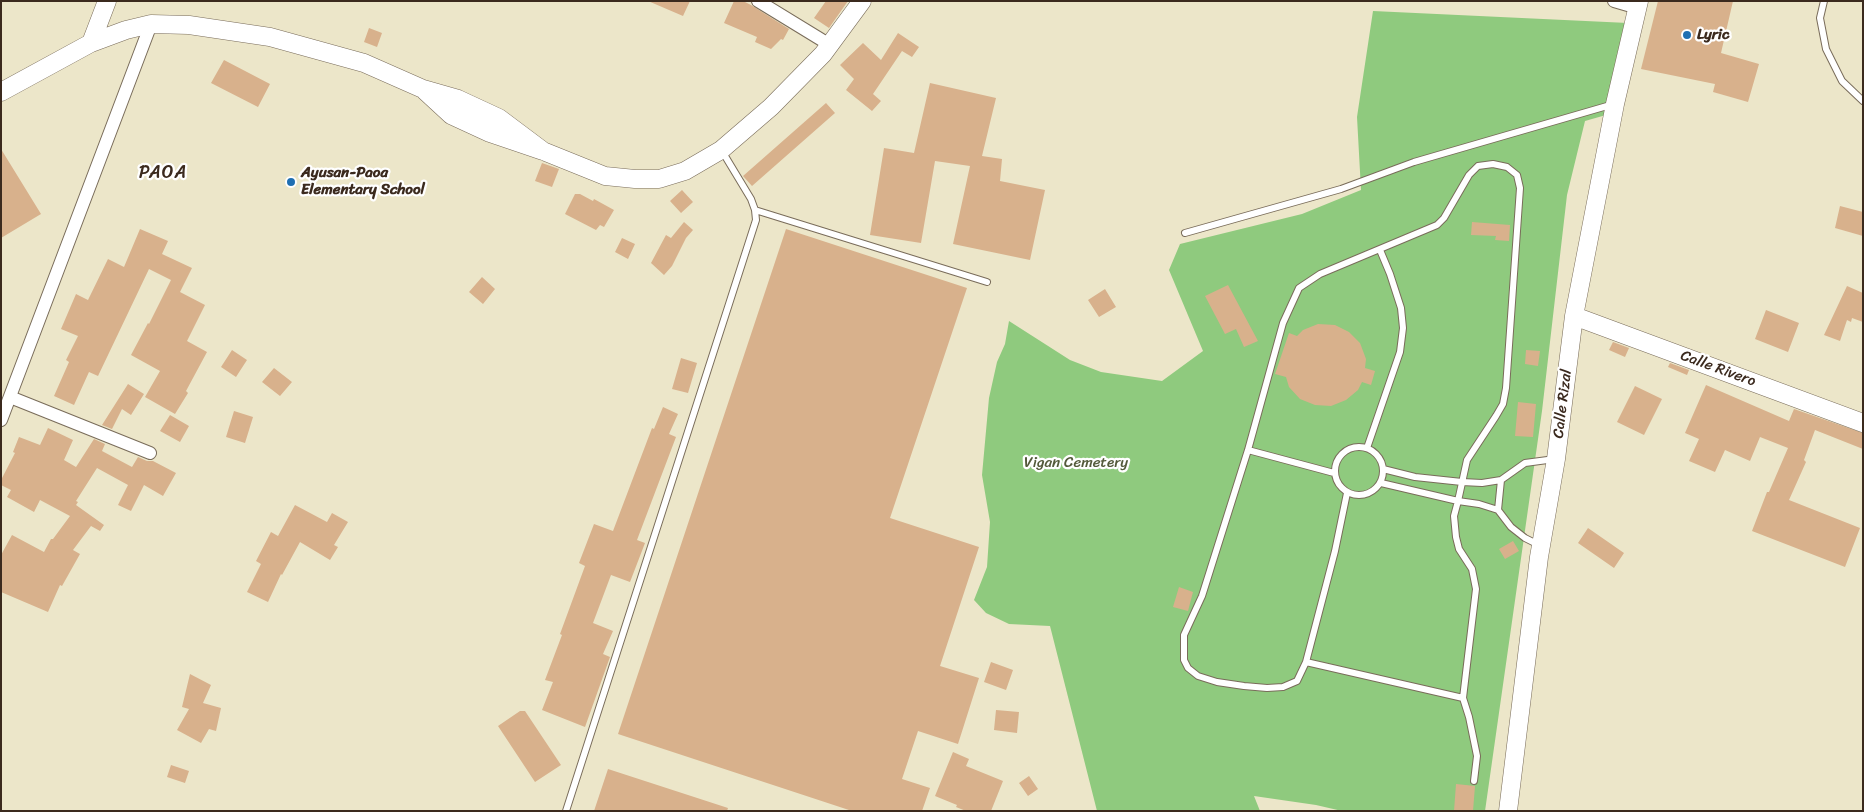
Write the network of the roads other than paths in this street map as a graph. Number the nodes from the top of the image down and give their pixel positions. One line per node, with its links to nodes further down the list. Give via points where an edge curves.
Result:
1 (107, 1): 8 (street)
2 (758, 1): 9 (street)
3 (862, 1): 9 (street)
4 (1614, 1): 6 (street)
5 (1824, 1): 12 (lane, via 1820,18 1826,49 1842,81)
6 (1639, 5): 13 (street, Calle Rizal)
7 (151, 24): 8 (street); 10 (street, via 188,25 270,37 364,63); 21 (street)
8 (91, 42): 11 (street)
9 (830, 45): 14 (street, via 771,106)
10 (423, 89): 15 (street, via 458,99 499,118); 15 (street, via 451,115 490,134)
11 (1, 92)
12 (1863, 101)
13 (1615, 104): 17 (lane, via 1414,162 1341,189); 20 (street, Calle Rizal)
14 (721, 150): 15 (street, via 685,171 659,179 605,176); 16 (lane)
15 (543, 151)
16 (755, 210): 19 (lane); 40 (lane, via 756,220)
17 (1185, 233)
18 (1380, 250): 24 (lane, via 1401,308 1403,328 1400,352); 25 (lane, via 1320,274 1299,288 1283,323); 31 (lane, via 1437,225 1478,166 1493,164 1507,167 1517,175 1520,188 1506,388 1503,404 1467,460)
19 (987, 282)
20 (1574, 316): 23 (street, Calle Rivero); 27 (street, Calle Rizal)
21 (10, 397): 22 (street); 26 (street)
22 (1, 420)
23 (1863, 423)
24 (1366, 448): 28 (lane, via 1381,460); 29 (lane, via 1349,449 1342,454)
25 (1248, 450): 29 (lane); 37 (lane, via 1202,596 1184,635 1184,660 1198,676 1217,682 1267,688 1283,687 1298,681)
26 (150, 453)
27 (1556, 459): 30 (lane, via 1525,463); 36 (street, Calle Rizal)
28 (1383, 469): 31 (lane, via 1415,477); 32 (lane)
29 (1334, 473): 33 (lane, via 1340,488)
30 (1501, 480): 31 (lane); 35 (lane)
31 (1462, 482): 34 (lane)
32 (1381, 483): 33 (lane, via 1364,495); 34 (lane)
33 (1347, 493): 37 (lane)
34 (1458, 501): 35 (lane); 38 (lane, via 1454,516 1456,537 1459,549 1472,568 1476,589)
35 (1498, 510): 36 (lane, via 1511,527)
36 (1541, 546): 41 (street, Calle Rizal)
37 (1306, 662): 38 (lane)
38 (1462, 698): 39 (lane, via 1477,756)
39 (1474, 781)
40 (566, 811)
41 (1508, 811)

